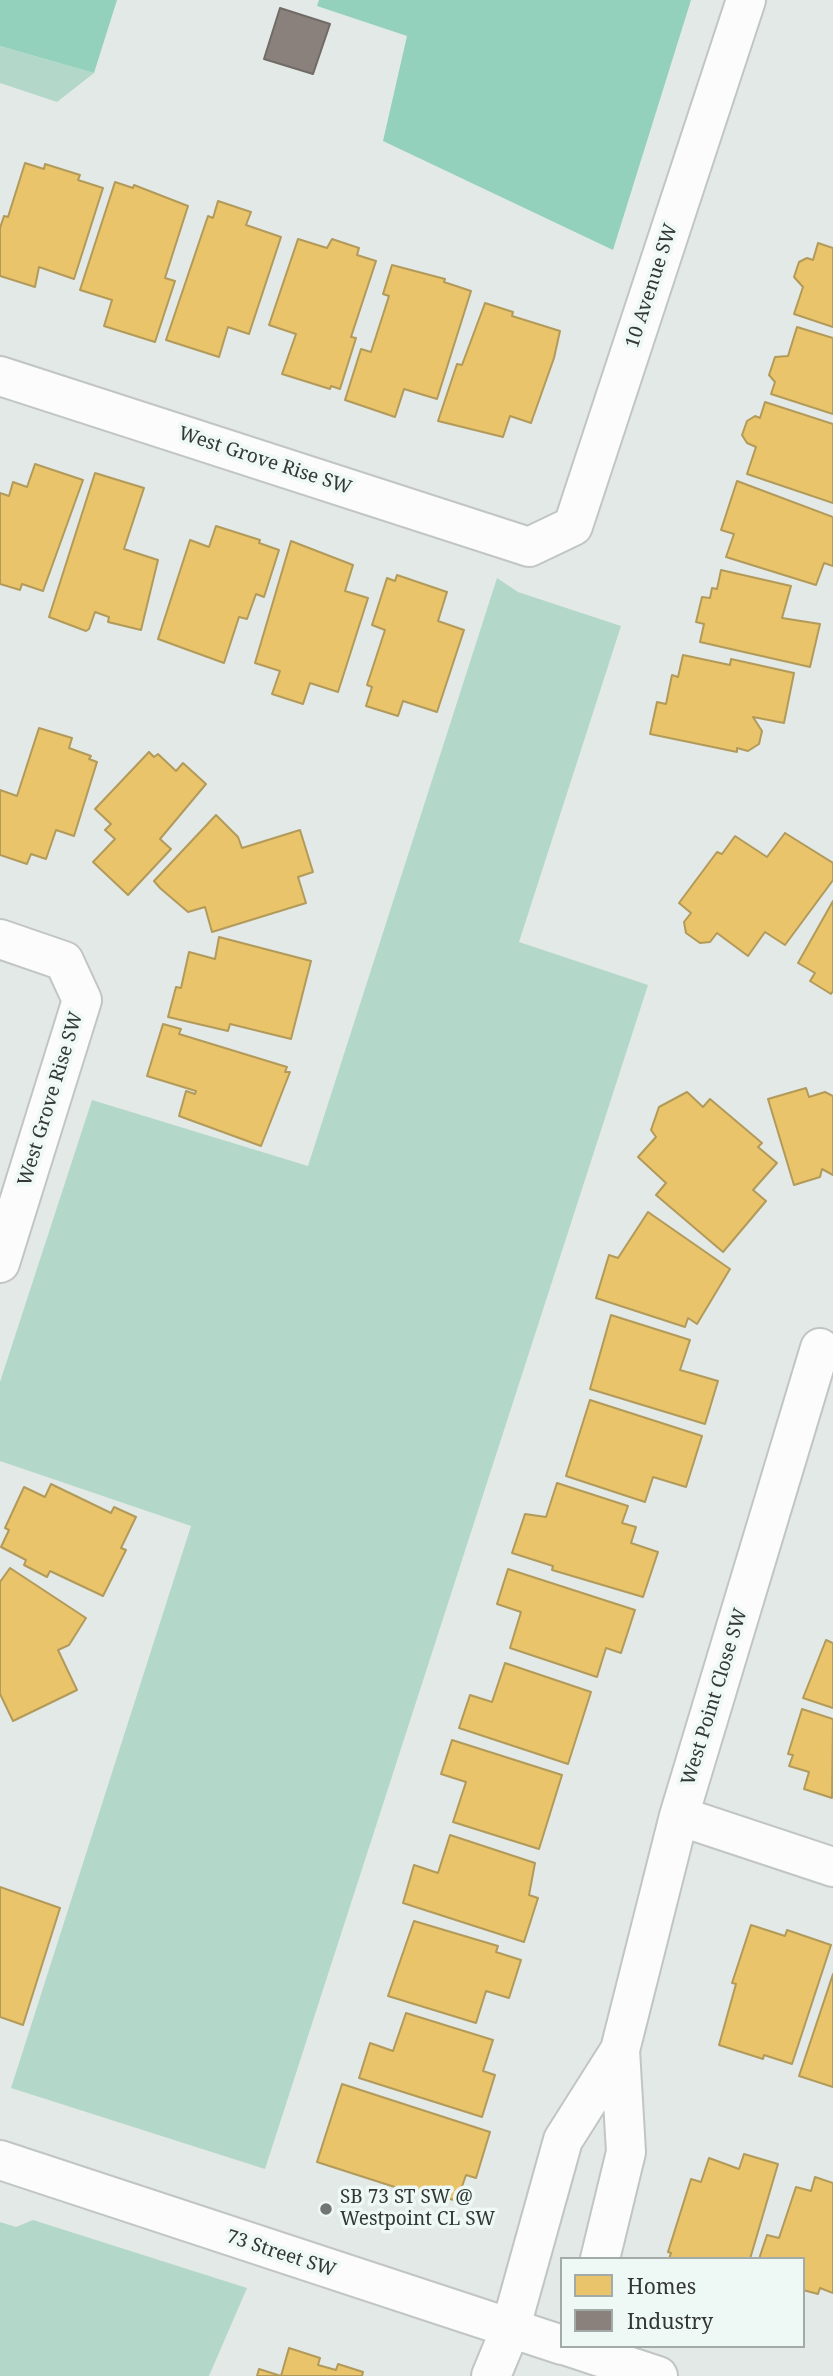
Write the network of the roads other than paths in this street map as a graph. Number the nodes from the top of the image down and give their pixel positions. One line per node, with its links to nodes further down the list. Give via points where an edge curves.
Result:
1 (746, 0): 3 (street, 10 Avenue SW, via 573,526)
2 (0, 376): 3 (street, West Grove Rise SW)
3 (529, 547)
4 (0, 939): 5 (street, West Grove Rise SW, via 64,961 82,1000)
5 (0, 1263)
6 (820, 1348): 7 (street, West Point Close SW)
7 (679, 1816): 8 (street); 9 (street, West Point Close SW)
8 (833, 1867)
9 (620, 2050): 11 (street, West Point Close SW, via 626,2152); 12 (street, West Point Close SW, via 563,2140)
10 (0, 2160): 12 (street, 73 Street SW)
11 (600, 2257)
12 (510, 2330): 13 (street, 73 Street SW); 14 (street, West Point Close SW)
13 (570, 2353): 15 (street, 73 Street SW)
14 (491, 2376)
15 (658, 2376)

